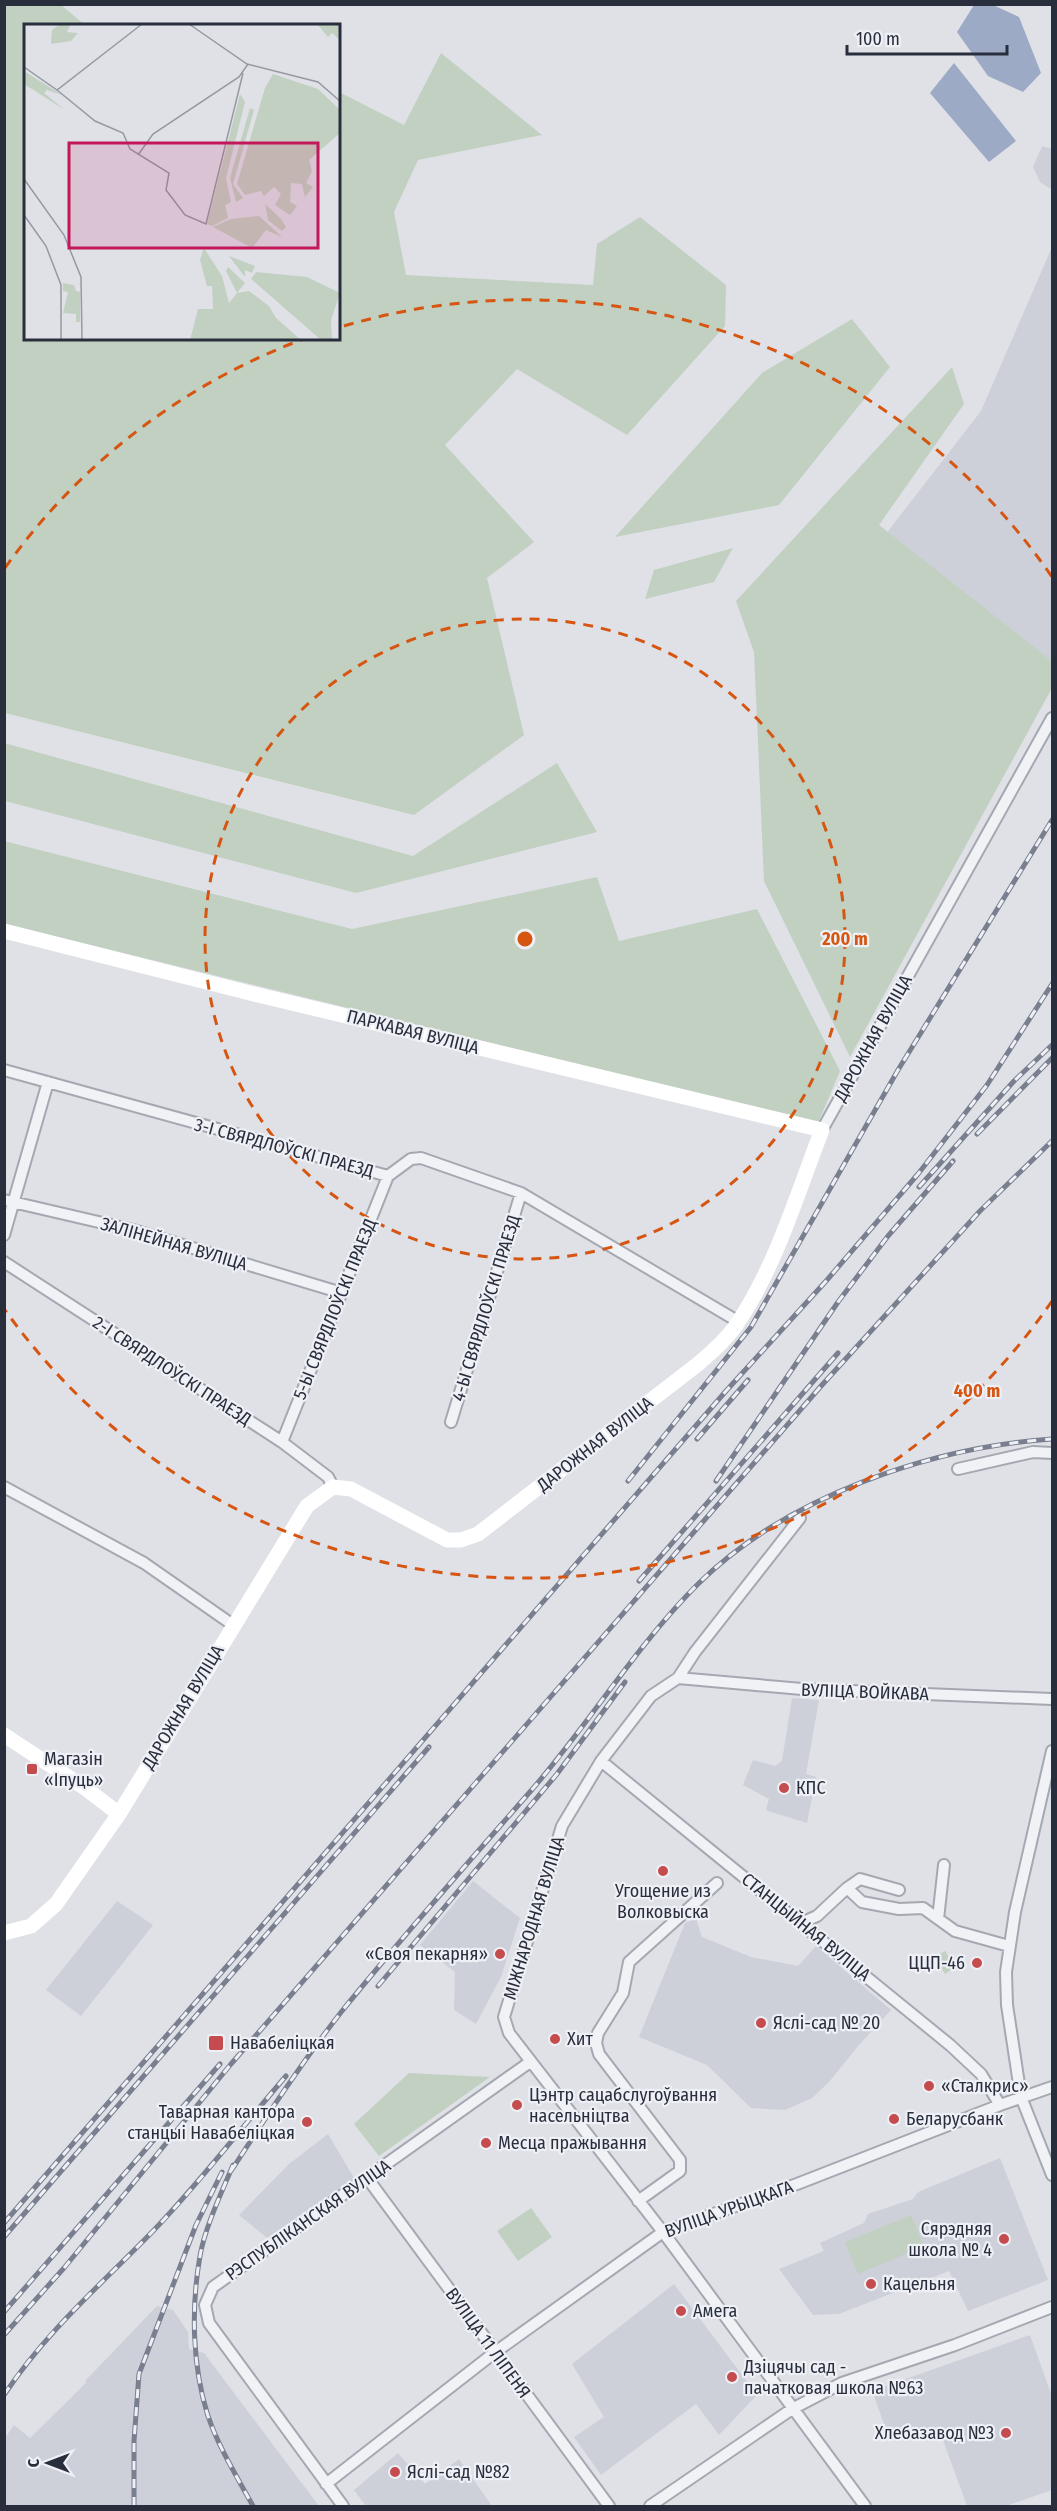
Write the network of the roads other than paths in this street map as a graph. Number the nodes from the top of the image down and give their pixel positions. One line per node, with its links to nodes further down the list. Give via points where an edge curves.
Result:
1 (1053, 718): 5 (street, ДАРОЖНАЯ ВУЛІЦА)
2 (4, 931): 5 (street, ПАРКАВАЯ ВУЛІЦА)
3 (4, 1070): 4 (street, 3-І СВЯРДЛОЎСКІ ПРАЕЗД)
4 (48, 1082): 6 (street, 3-І СВЯРДЛОЎСКІ ПРАЕЗД); 8 (street)
5 (822, 1130): 12 (street, ДАРОЖНАЯ ВУЛІЦА, via 765,1275)
6 (388, 1176): 7 (street, 3-І СВЯРДЛОЎСКІ ПРАЕЗД, via 411,1158 421,1158); 11 (street, 5-Ы СВЯРДЛОЎСКІ ПРАЕЗД)
7 (521, 1193): 12 (street, 3-І СВЯРДЛОЎСКІ ПРАЕЗД); 13 (street, 4-Ы СВЯРДЛОЎСКІ ПРАЕЗД)
8 (10, 1201): 9 (street); 11 (street, ЗАЛІНЕЙНАЯ ВУЛІЦА, via 133,1230)
9 (4, 1235)
10 (4, 1262): 14 (street, 2-І СВЯРДЛОЎСКІ ПРАЕЗД)
11 (342, 1293): 14 (street, 5-Ы СВЯРДЛОЎСКІ ПРАЕЗД)
12 (739, 1322): 18 (street, ДАРОЖНАЯ ВУЛІЦА, via 698,1364 478,1534 447,1540 351,1489)
13 (451, 1422)
14 (282, 1442): 18 (street, 2-І СВЯРДЛОЎСКІ ПРАЕЗД, via 328,1477)
15 (1053, 1453): 16 (street, via 1034,1452)
16 (958, 1469)
17 (4, 1487): 20 (street, via 144,1563)
18 (333, 1487): 20 (street, ДАРОЖНАЯ ВУЛІЦА, via 307,1506)
19 (800, 1518): 21 (street)
20 (233, 1625): 26 (street, ДАРОЖНАЯ ВУЛІЦА)
21 (678, 1678): 22 (street, ВУЛІЦА ВОЙКАВА, via 802,1689); 25 (street, МІЖНАРОДНАЯ ВУЛІЦА, via 651,1696)
22 (1053, 1699)
23 (4, 1735): 26 (street)
24 (1053, 1751): 34 (street)
25 (601, 1761): 32 (street, СТАНЦЫЙНАЯ ВУЛІЦА); 35 (street, МІЖНАРОДНАЯ ВУЛІЦА, via 561,1826 504,2018 508,2033)
26 (118, 1814): 33 (street, ДАРОЖНАЯ ВУЛІЦА, via 56,1904 31,1926)
27 (944, 1865): 31 (street)
28 (717, 1883): 41 (street, via 629,1962 622,1992 598,2032 599,2054 680,2160 680,2171)
29 (847, 1888): 30 (street, via 860,1878); 31 (street, via 862,1902 899,1909 923,1908); 32 (street, via 817,1916)
30 (899, 1890)
31 (938, 1919): 34 (street, via 955,1932)
32 (801, 1923): 38 (street, СТАНЦЫЙНАЯ ВУЛІЦА, via 950,2045 981,2074)
33 (4, 1933)
34 (1009, 1946): 37 (street, via 1007,2005)
35 (530, 2062): 40 (street, РЭСПУБЛІКАНСКАЯ ВУЛІЦА); 41 (street, МІЖНАРОДНАЯ ВУЛІЦА)
36 (1053, 2086): 37 (street, ВУЛІЦА УРЫЦКАГА)
37 (1021, 2097): 38 (street, ВУЛІЦА УРЫЦКАГА); 39 (street)
38 (999, 2105): 42 (street, ВУЛІЦА УРЫЦКАГА)
39 (1053, 2175)
40 (368, 2179): 44 (street, ВУЛІЦА 11 ЛІПЕНЯ); 46 (street, РЭСПУБЛІКАНСКАЯ ВУЛІЦА, via 213,2287 205,2305 209,2323)
41 (638, 2201): 42 (street, МІЖНАРОДНАЯ ВУЛІЦА)
42 (663, 2232): 44 (street, ВУЛІЦА УРЫЦКАГА); 45 (street, МІЖНАРОДНАЯ ВУЛІЦА)
43 (1053, 2307): 45 (street, via 842,2383)
44 (494, 2353): 46 (street, ВУЛІЦА УРЫЦКАГА); 48 (street, ВУЛІЦА 11 ЛІПЕНЯ)
45 (792, 2409): 49 (street); 50 (street, МІЖНАРОДНАЯ ВУЛІЦА)
46 (326, 2484): 47 (street, РЭСПУБЛІКАНСКАЯ ВУЛІЦА)
47 (342, 2506)
48 (609, 2506)
49 (651, 2506)
50 (864, 2506)

